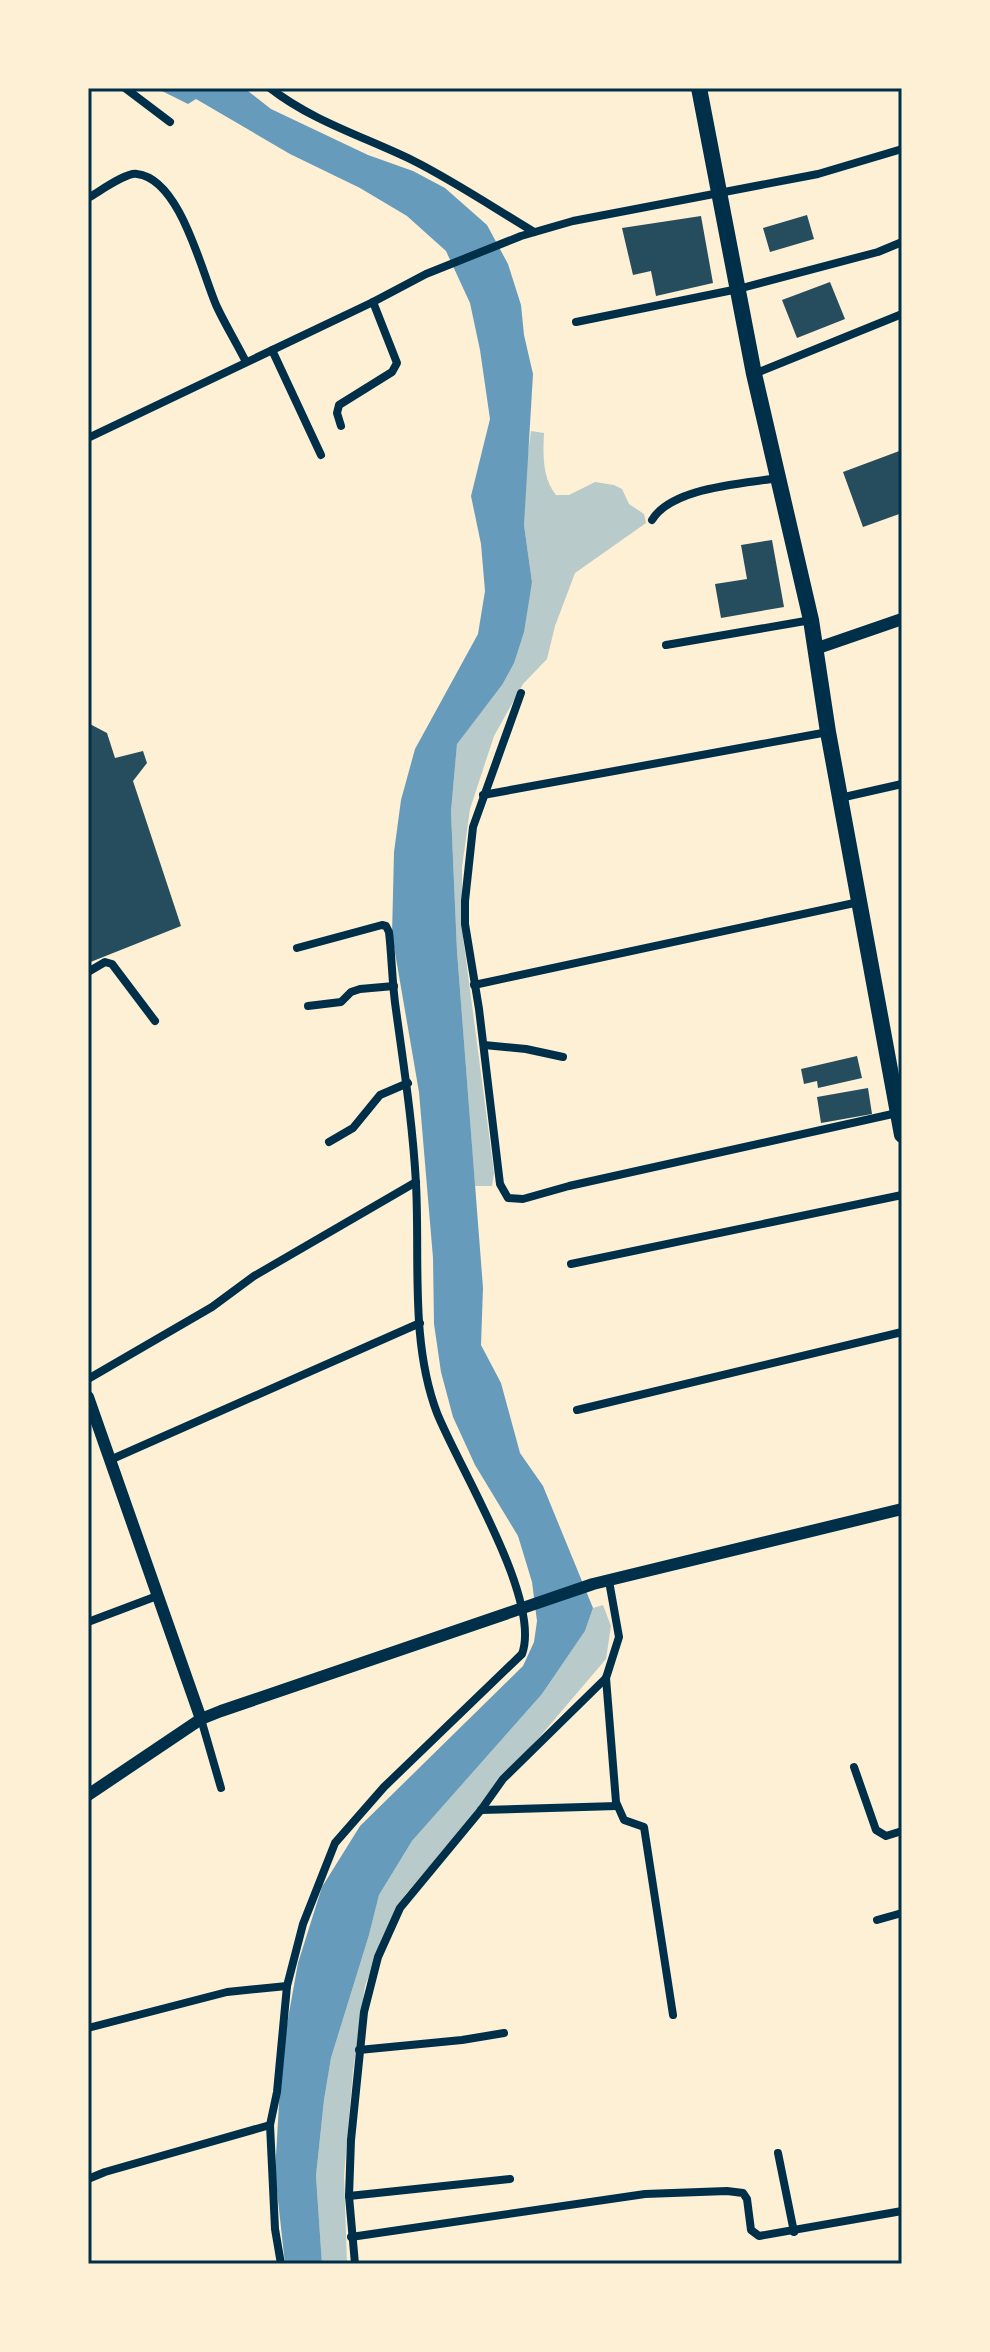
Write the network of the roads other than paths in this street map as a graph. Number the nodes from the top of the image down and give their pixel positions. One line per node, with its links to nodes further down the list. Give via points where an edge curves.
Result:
1 (125, 88): 4 (street)
2 (270, 88): 8 (street, via 332,125 413,161)
3 (699, 88): 6 (highway)
4 (170, 122)
5 (902, 149): 6 (street, via 818,174)
6 (721, 193): 8 (street); 10 (highway)
7 (88, 198): 15 (street, via 131,174 159,185 198,252 218,309)
8 (534, 232): 11 (street, via 426,274)
9 (902, 242): 10 (street)
10 (738, 289): 13 (street); 16 (highway)
11 (373, 302): 14 (street); 17 (street, via 397,363 392,372 339,405)
12 (902, 314): 16 (street)
13 (576, 322)
14 (272, 350): 15 (street); 19 (street)
15 (246, 362): 18 (street)
16 (754, 374): 20 (highway)
17 (341, 426)
18 (88, 438)
19 (321, 455)
20 (778, 478): 21 (street, via 670,501); 23 (highway)
21 (652, 520)
22 (902, 619): 25 (street)
23 (811, 620): 24 (street); 25 (highway)
24 (666, 645)
25 (815, 649): 27 (highway)
26 (521, 693): 29 (street)
27 (828, 732): 29 (street); 30 (highway)
28 (902, 784): 30 (street)
29 (483, 795): 34 (street, via 473,827 465,901)
30 (840, 798): 31 (highway)
31 (860, 902): 34 (street); 39 (highway)
32 (297, 948): 35 (street, via 386,926)
33 (88, 972): 37 (street, via 105,962 112,964)
34 (474, 985): 38 (street)
35 (394, 986): 36 (street, via 360,989 341,1002); 41 (street)
36 (308, 1006)
37 (155, 1021)
38 (484, 1045): 40 (street); 42 (street, via 500,1184 508,1198 523,1199)
39 (895, 1056): 42 (highway)
40 (563, 1057)
41 (408, 1083): 44 (street, via 380,1095 353,1128); 45 (street)
42 (898, 1113): 43 (highway)
43 (902, 1135)
44 (329, 1142)
45 (416, 1182): 48 (street); 50 (street)
46 (902, 1195): 47 (street)
47 (571, 1264)
48 (420, 1323): 53 (street); 57 (street, via 425,1372 438,1414)
49 (902, 1332): 52 (street)
50 (88, 1379)
51 (88, 1397): 53 (street)
52 (577, 1410)
53 (110, 1460): 56 (street)
54 (902, 1509): 55 (street)
55 (609, 1581): 57 (street); 59 (street, via 619,1637)
56 (157, 1596): 58 (street); 60 (street)
57 (526, 1608): 60 (street); 69 (street, via 522,1654 384,1787 335,1843 303,1924)
58 (88, 1622)
59 (606, 1678): 64 (street); 65 (street, via 503,1779)
60 (201, 1719): 62 (street); 63 (street)
61 (854, 1767): 66 (street, via 876,1830 886,1836)
62 (221, 1788)
63 (88, 1795)
64 (617, 1806): 65 (street); 70 (street, via 624,1820 644,1827)
65 (481, 1810): 73 (street, via 400,1908 378,1957)
66 (902, 1831)
67 (902, 1913): 68 (street)
68 (877, 1920)
69 (287, 1986): 71 (street, via 227,1992); 74 (street)
70 (673, 2015)
71 (88, 2028)
72 (504, 2033): 73 (street)
73 (359, 2050): 78 (street)
74 (270, 2125): 76 (street); 82 (street)
75 (778, 2153): 80 (street)
76 (88, 2179)
77 (510, 2179): 78 (street)
78 (349, 2196): 81 (street)
79 (902, 2211): 80 (street)
80 (794, 2232): 81 (street, via 756,2236 746,2196 735,2191 645,2194)
81 (351, 2237): 83 (street)
82 (281, 2264)
83 (355, 2264)

